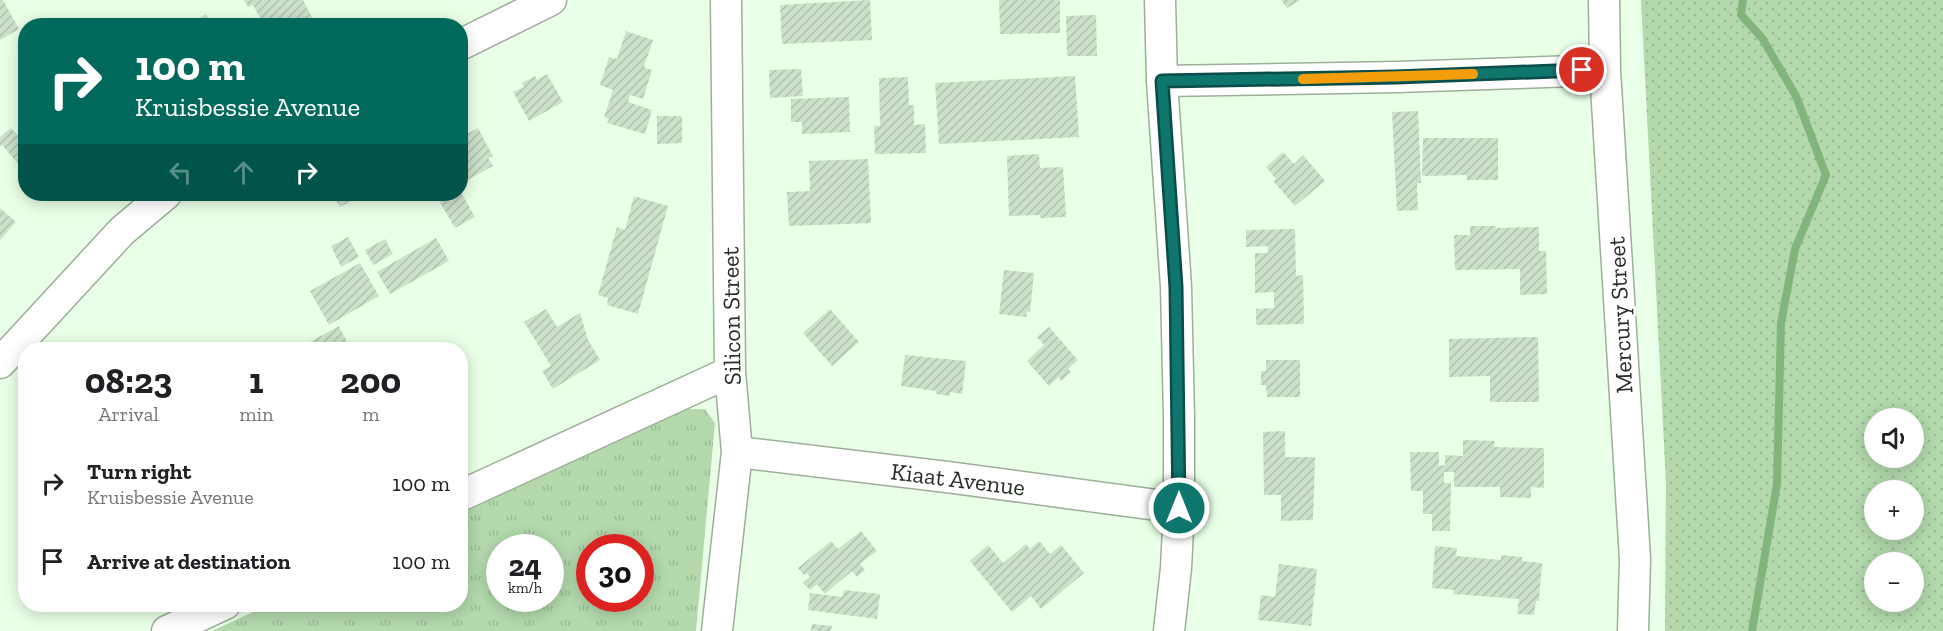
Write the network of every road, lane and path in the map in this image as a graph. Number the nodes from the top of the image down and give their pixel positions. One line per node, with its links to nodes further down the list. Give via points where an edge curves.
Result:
1 (551, 0): 5 (street)
2 (726, 0): 12 (street, Silicon Street)
3 (1160, 0): 7 (street)
4 (1604, 0): 6 (street, Mercury Street)
5 (468, 41)
6 (1605, 70): 7 (street); 20 (street, Mercury Street, via 1635,559)
7 (1162, 81): 15 (street, via 1176,287)
8 (158, 201): 9 (street, via 122,231)
9 (19, 342)
10 (18, 344): 11 (street)
11 (0, 363)
12 (730, 372): 13 (street, Silicon Street); 14 (street)
13 (737, 452): 15 (street, Kiaat Avenue); 18 (street, Silicon Street)
14 (468, 492)
15 (1179, 508): 19 (street)
16 (208, 612): 17 (street)
17 (167, 631)
18 (717, 631)
19 (1169, 631)
20 (1633, 631)

